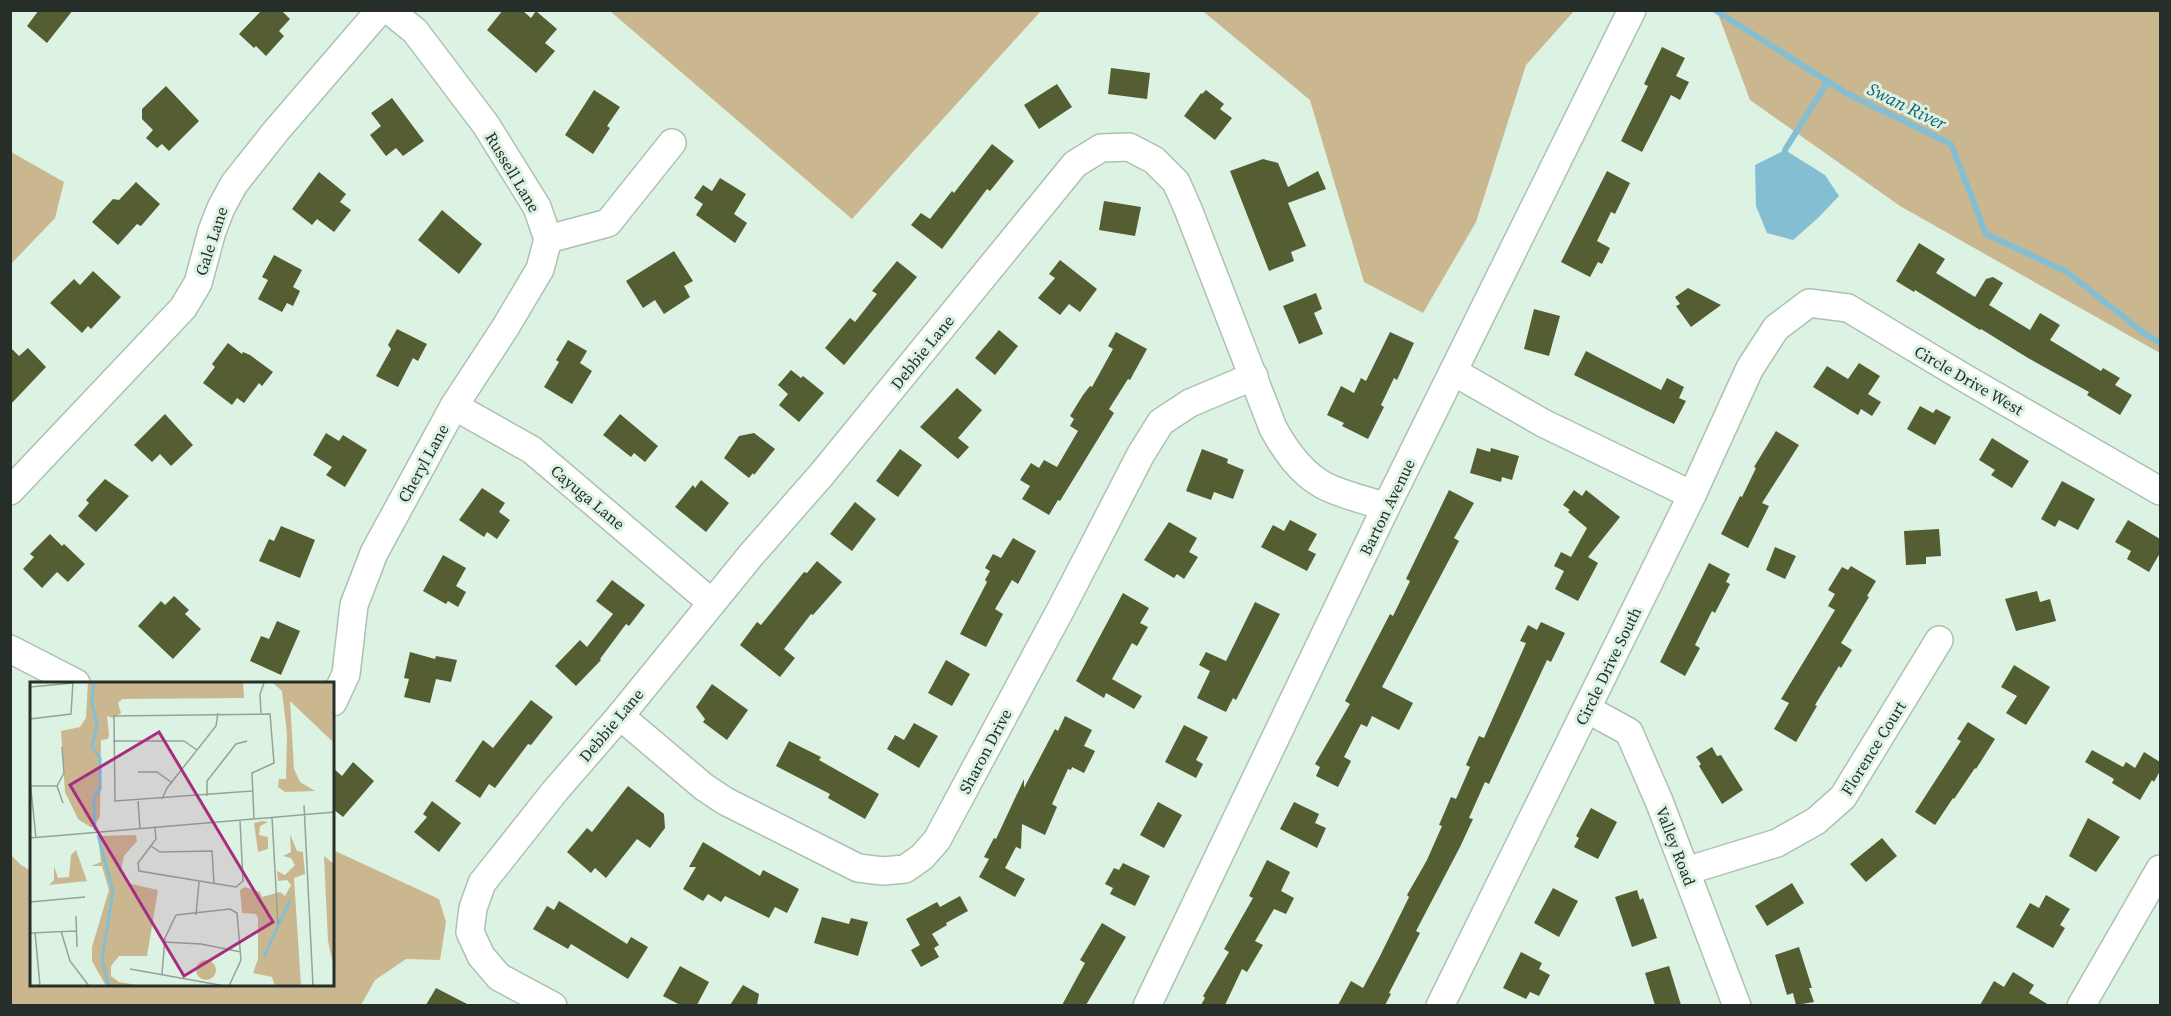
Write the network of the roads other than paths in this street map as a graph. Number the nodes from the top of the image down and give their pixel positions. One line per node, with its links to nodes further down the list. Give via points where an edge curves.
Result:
1 (380, 10): 10 (street, Gale Lane, via 234,184 212,231 198,283 183,308)
2 (389, 10): 5 (street, Russell Lane, via 416,31 486,125 537,207)
3 (1632, 10): 7 (street, Barton Avenue)
4 (672, 143): 5 (street, via 608,223)
5 (548, 239): 9 (street, Cheryl Lane, via 540,269)
6 (1776, 328): 11 (street, Circle Drive West, via 1809,303 1848,308); 12 (street, Circle Drive South, via 1750,368)
7 (1454, 372): 12 (street, via 1543,423); 13 (street, Barton Avenue)
8 (1254, 376): 13 (street, Debbie Lane, via 1273,428 1304,472 1323,485); 14 (street, Debbie Lane, via 1176,182 1154,159 1129,147 1101,148 1076,164); 20 (street, Sharon Drive, via 1190,403 1161,422 937,840 905,869 858,868 725,801)
9 (454, 406): 14 (street, Cayuga Lane, via 532,450); 18 (street, Cheryl Lane, via 374,553 354,605 346,674)
10 (10, 491)
11 (2160, 491)
12 (1692, 495): 19 (street, Circle Drive South)
13 (1386, 507): 24 (street, Barton Avenue)
14 (712, 603): 20 (street, Debbie Lane)
15 (1939, 640): 22 (street, Florence Court, via 1843,798 1816,821 1777,843)
16 (10, 649): 17 (street)
17 (74, 682)
18 (334, 700)
19 (1587, 709): 22 (street, Valley Road, via 1629,732); 25 (street, Circle Drive South)
20 (620, 716): 23 (street, Debbie Lane, via 482,883 473,908 470,932 481,956 499,976)
21 (2160, 869): 27 (street)
22 (1686, 871): 26 (street, Valley Road)
23 (553, 1005)
24 (1147, 1005)
25 (1440, 1005)
26 (1737, 1005)
27 (2081, 1005)

